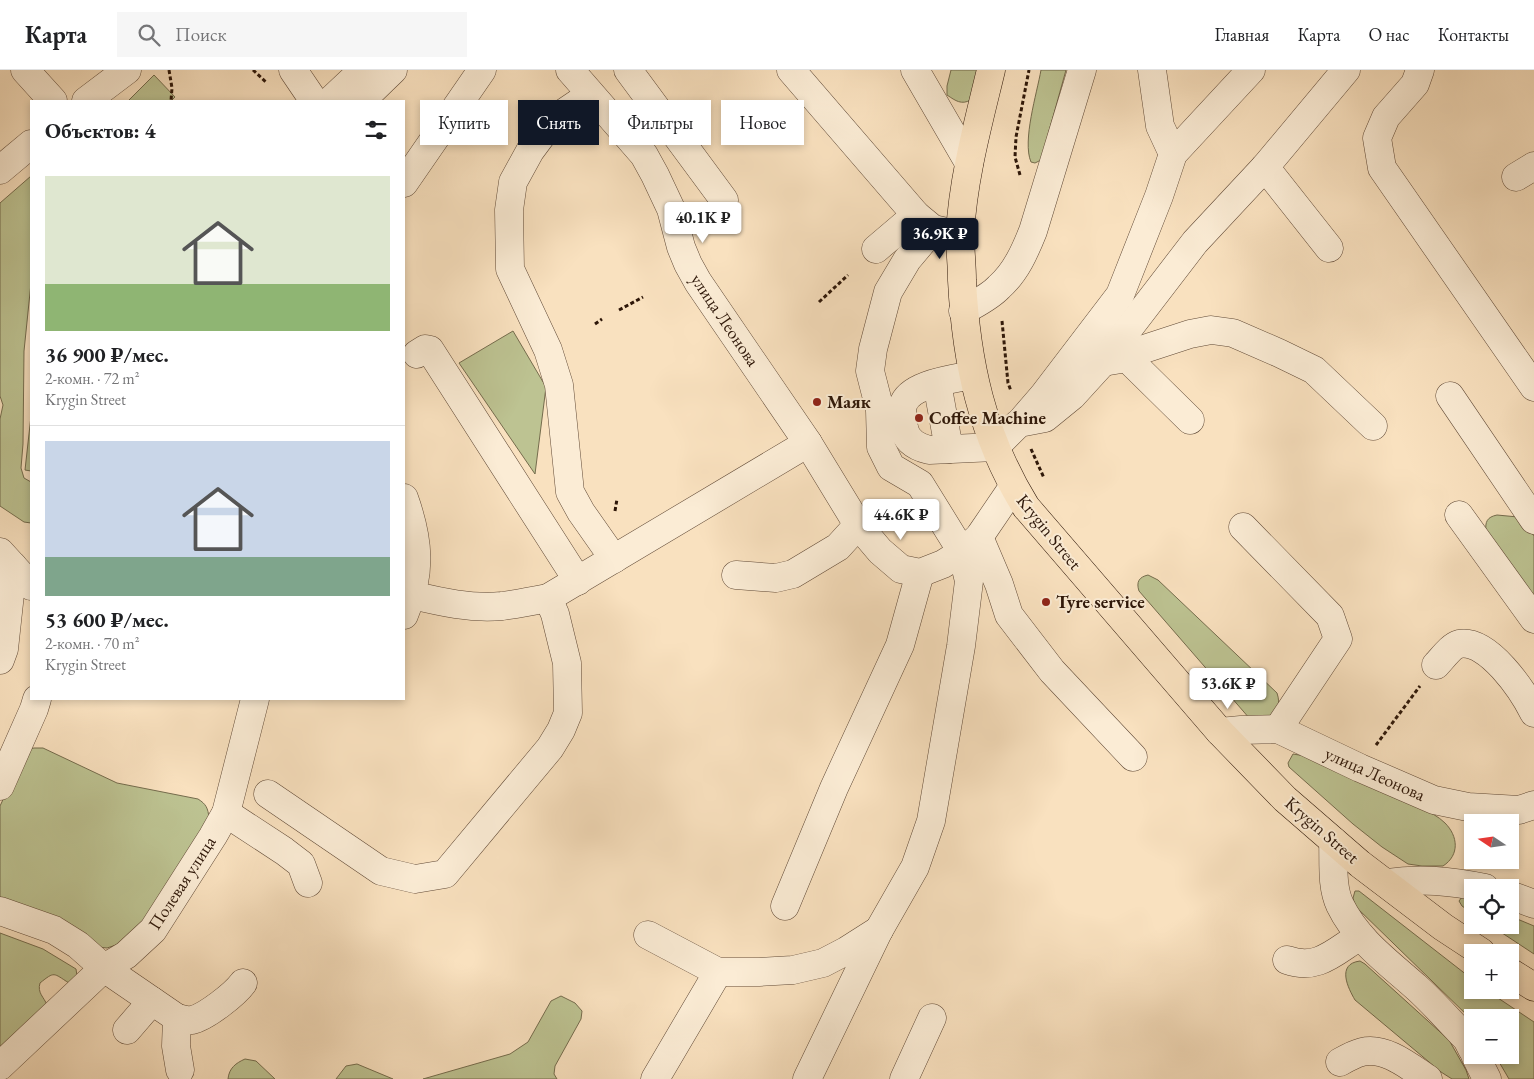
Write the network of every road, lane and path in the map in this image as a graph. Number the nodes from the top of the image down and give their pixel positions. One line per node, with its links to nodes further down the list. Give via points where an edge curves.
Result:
1 (25, 70): 19 (street)
2 (169, 70): 21 (path)
3 (293, 70): 22 (street)
4 (363, 70): 23 (street)
5 (393, 70): 24 (street)
6 (482, 70): 30 (street)
7 (570, 70): 18 (street, улица Леонова)
8 (628, 70): 31 (street)
9 (791, 70): 32 (street)
10 (991, 70): 27 (main road, Krygin Street)
11 (1082, 70): 40 (street, via 1023,254 999,288)
12 (1152, 70): 26 (street, via 1160,126)
13 (1251, 70): 26 (street)
14 (1346, 70): 28 (street)
15 (1420, 70): 47 (street, via 1406,97 1386,117 1377,138 1382,168)
16 (119, 73): 20 (street)
17 (926, 77): 27 (street)
18 (590, 95): 52 (street, улица Леонова, via 644,155 671,209 688,264); 63 (street, via 553,120 530,151 513,182 509,210 510,269 548,350 559,385 570,492)
19 (52, 100)
20 (87, 100)
21 (171, 100)
22 (313, 100)
23 (331, 100)
24 (363, 100)
25 (30, 145): 29 (street)
26 (1173, 154): 50 (street, via 1120,295 1043,396)
27 (969, 163): 33 (main road, Krygin Street)
28 (1265, 167): 34 (street); 44 (street, via 1196,242)
29 (0, 170)
30 (405, 181)
31 (724, 200)
32 (925, 222): 33 (street); 35 (street); 61 (street, via 888,292 870,371 880,410 881,447 891,467 920,484)
33 (960, 235): 40 (main road, Krygin Street)
34 (1329, 248)
35 (876, 249)
36 (848, 275): 38 (path)
37 (643, 297): 39 (path)
38 (819, 302)
39 (619, 310)
40 (964, 311): 45 (main road, Krygin Street)
41 (602, 319): 42 (path)
42 (595, 324)
43 (417, 354): 66 (street, via 430,350)
44 (1115, 360): 49 (street); 50 (street, via 1044,418); 51 (street, via 1190,334 1211,330 1232,333 1314,370)
45 (972, 375): 46 (street); 53 (main road, Krygin Street)
46 (937, 383): 54 (street); 54 (street, via 914,390 908,396 902,411 905,435 918,447)
47 (1534, 387)
48 (1450, 396): 58 (street)
49 (1190, 420)
50 (1019, 422): 53 (street)
51 (1373, 426)
52 (808, 443): 59 (street, улица Леонова); 63 (street)
53 (995, 447): 54 (street); 55 (main road, Krygin Street)
54 (949, 449)
55 (1014, 487): 61 (street); 77 (main road, Krygin Street, via 1026,507)
56 (405, 502): 69 (street, via 416,543 417,569)
57 (1459, 515): 70 (street)
58 (1534, 520)
59 (858, 525): 64 (street, улица Леонова, via 901,569); 65 (street, via 838,547 793,574 776,578)
60 (1244, 527): 76 (street, via 1330,616 1338,639)
61 (971, 545): 64 (street, via 943,564); 78 (street, via 1000,584 1010,615 1052,671); 92 (street, via 961,646 931,821 915,867)
62 (7, 559): 67 (street); 71 (street, via 4,649)
63 (614, 559): 66 (street)
64 (920, 573): 90 (street, via 900,645 834,788)
65 (736, 575)
66 (578, 581): 68 (street)
67 (30, 585)
68 (548, 598): 69 (street, via 500,606); 81 (street, via 567,663 568,713 562,730 445,874 415,879 381,871)
69 (408, 605)
70 (1534, 619)
71 (0, 660)
72 (1436, 665): 75 (street, via 1457,645 1476,646 1498,663 1525,694); 79 (path)
73 (36, 700): 80 (street)
74 (255, 700): 83 (street, Полевая улица)
75 (1534, 713)
76 (1278, 729): 77 (street, улица Леонова); 79 (street, улица Леонова)
77 (1220, 732): 84 (main road, Krygin Street, via 1285,799)
78 (1133, 757)
79 (1360, 768): 82 (street, улица Леонова, via 1434,800 1468,807 1519,810)
80 (0, 786)
81 (268, 794)
82 (1534, 805)
83 (226, 813): 85 (street, via 301,864); 97 (street, Полевая улица, via 154,930 126,955)
84 (1333, 841): 86 (main road, Krygin Street); 94 (street, via 1336,892 1340,905)
85 (308, 882)
86 (1386, 883): 87 (street, via 1429,880); 95 (main road, Krygin Street)
87 (1464, 884)
88 (1519, 898): 89 (street)
89 (1534, 904)
90 (785, 906)
91 (0, 911): 97 (street, via 54,930 78,945)
92 (879, 930): 98 (street, via 823,963 793,970); 112 (street)
93 (648, 935): 98 (street)
94 (1360, 936): 96 (street, via 1316,963 1297,964); 106 (street)
95 (1469, 944)
96 (1287, 960)
97 (104, 968): 102 (street); 109 (street, Полевая улица)
98 (718, 972): 111 (street)
99 (1519, 977): 101 (main road)
100 (244, 983): 103 (street, via 200,1017 193,1020)
101 (1534, 986)
102 (152, 1001): 103 (street); 105 (street)
103 (177, 1018): 110 (street, via 176,1046)
104 (932, 1018): 113 (street)
105 (127, 1030)
106 (1464, 1036)
107 (1340, 1062): 114 (street, via 1364,1051 1386,1054)
108 (1480, 1064): 115 (street)
109 (0, 1066)
110 (180, 1070)
111 (655, 1079)
112 (807, 1079)
113 (904, 1079)
114 (1428, 1079)
115 (1487, 1079)

